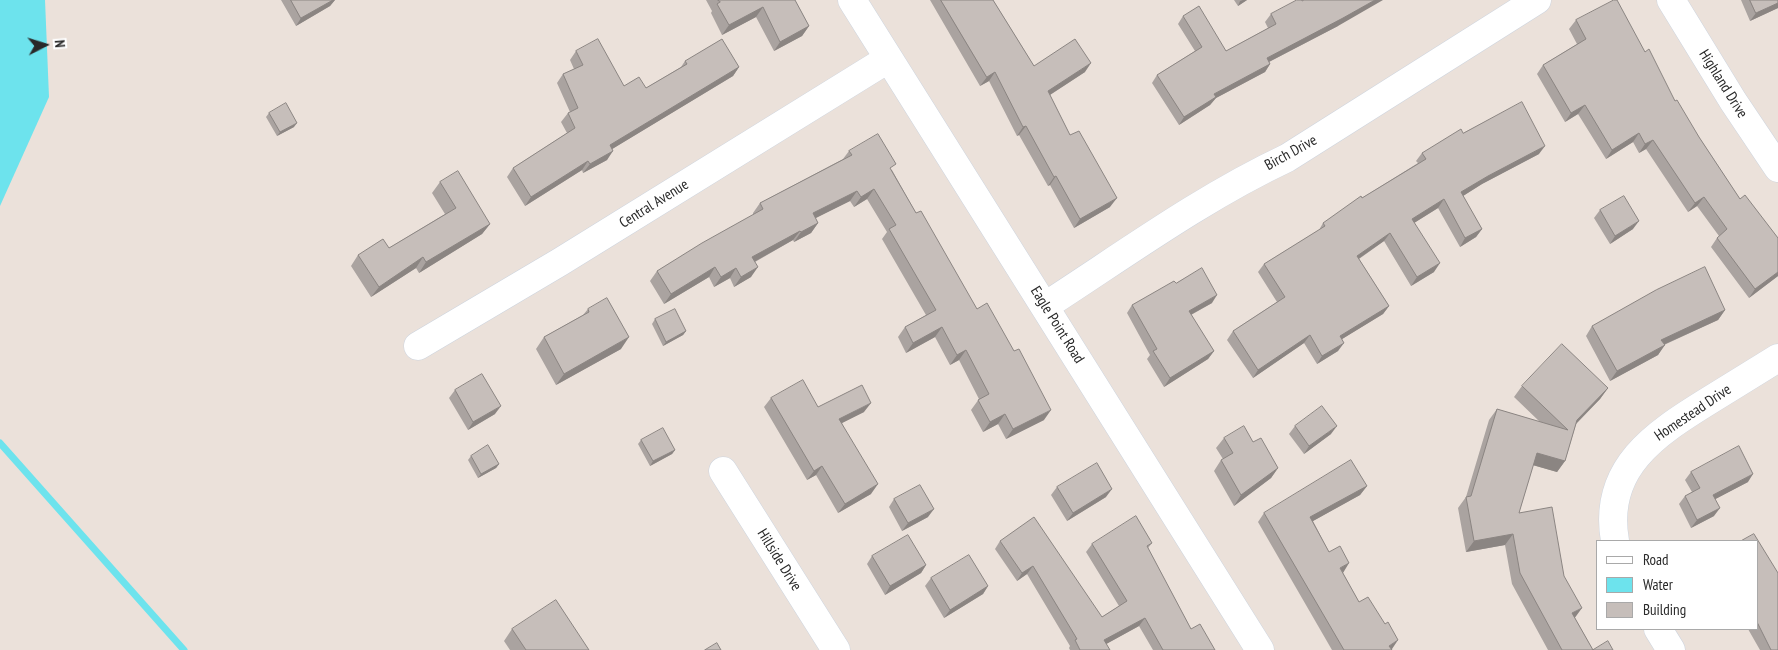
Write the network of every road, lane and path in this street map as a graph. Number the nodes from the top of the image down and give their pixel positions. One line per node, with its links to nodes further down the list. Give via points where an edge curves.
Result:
1 (852, 0): 4 (street, Eagle Point Road)
2 (1537, 0): 6 (street, Birch Drive, via 1286,158 1192,211)
3 (1670, 0): 5 (street, Highland Drive)
4 (888, 59): 6 (street, Eagle Point Road); 7 (street, Central Avenue)
5 (1778, 168)
6 (1045, 306): 13 (street, Eagle Point Road)
7 (418, 346)
8 (1778, 358): 10 (street, Homestead Drive, via 1675,422 1636,457 1619,486 1613,511)
9 (723, 471): 12 (street, Hillside Drive)
10 (1616, 540)
11 (1659, 630): 14 (street)
12 (836, 650)
13 (1260, 650)
14 (1671, 650)

